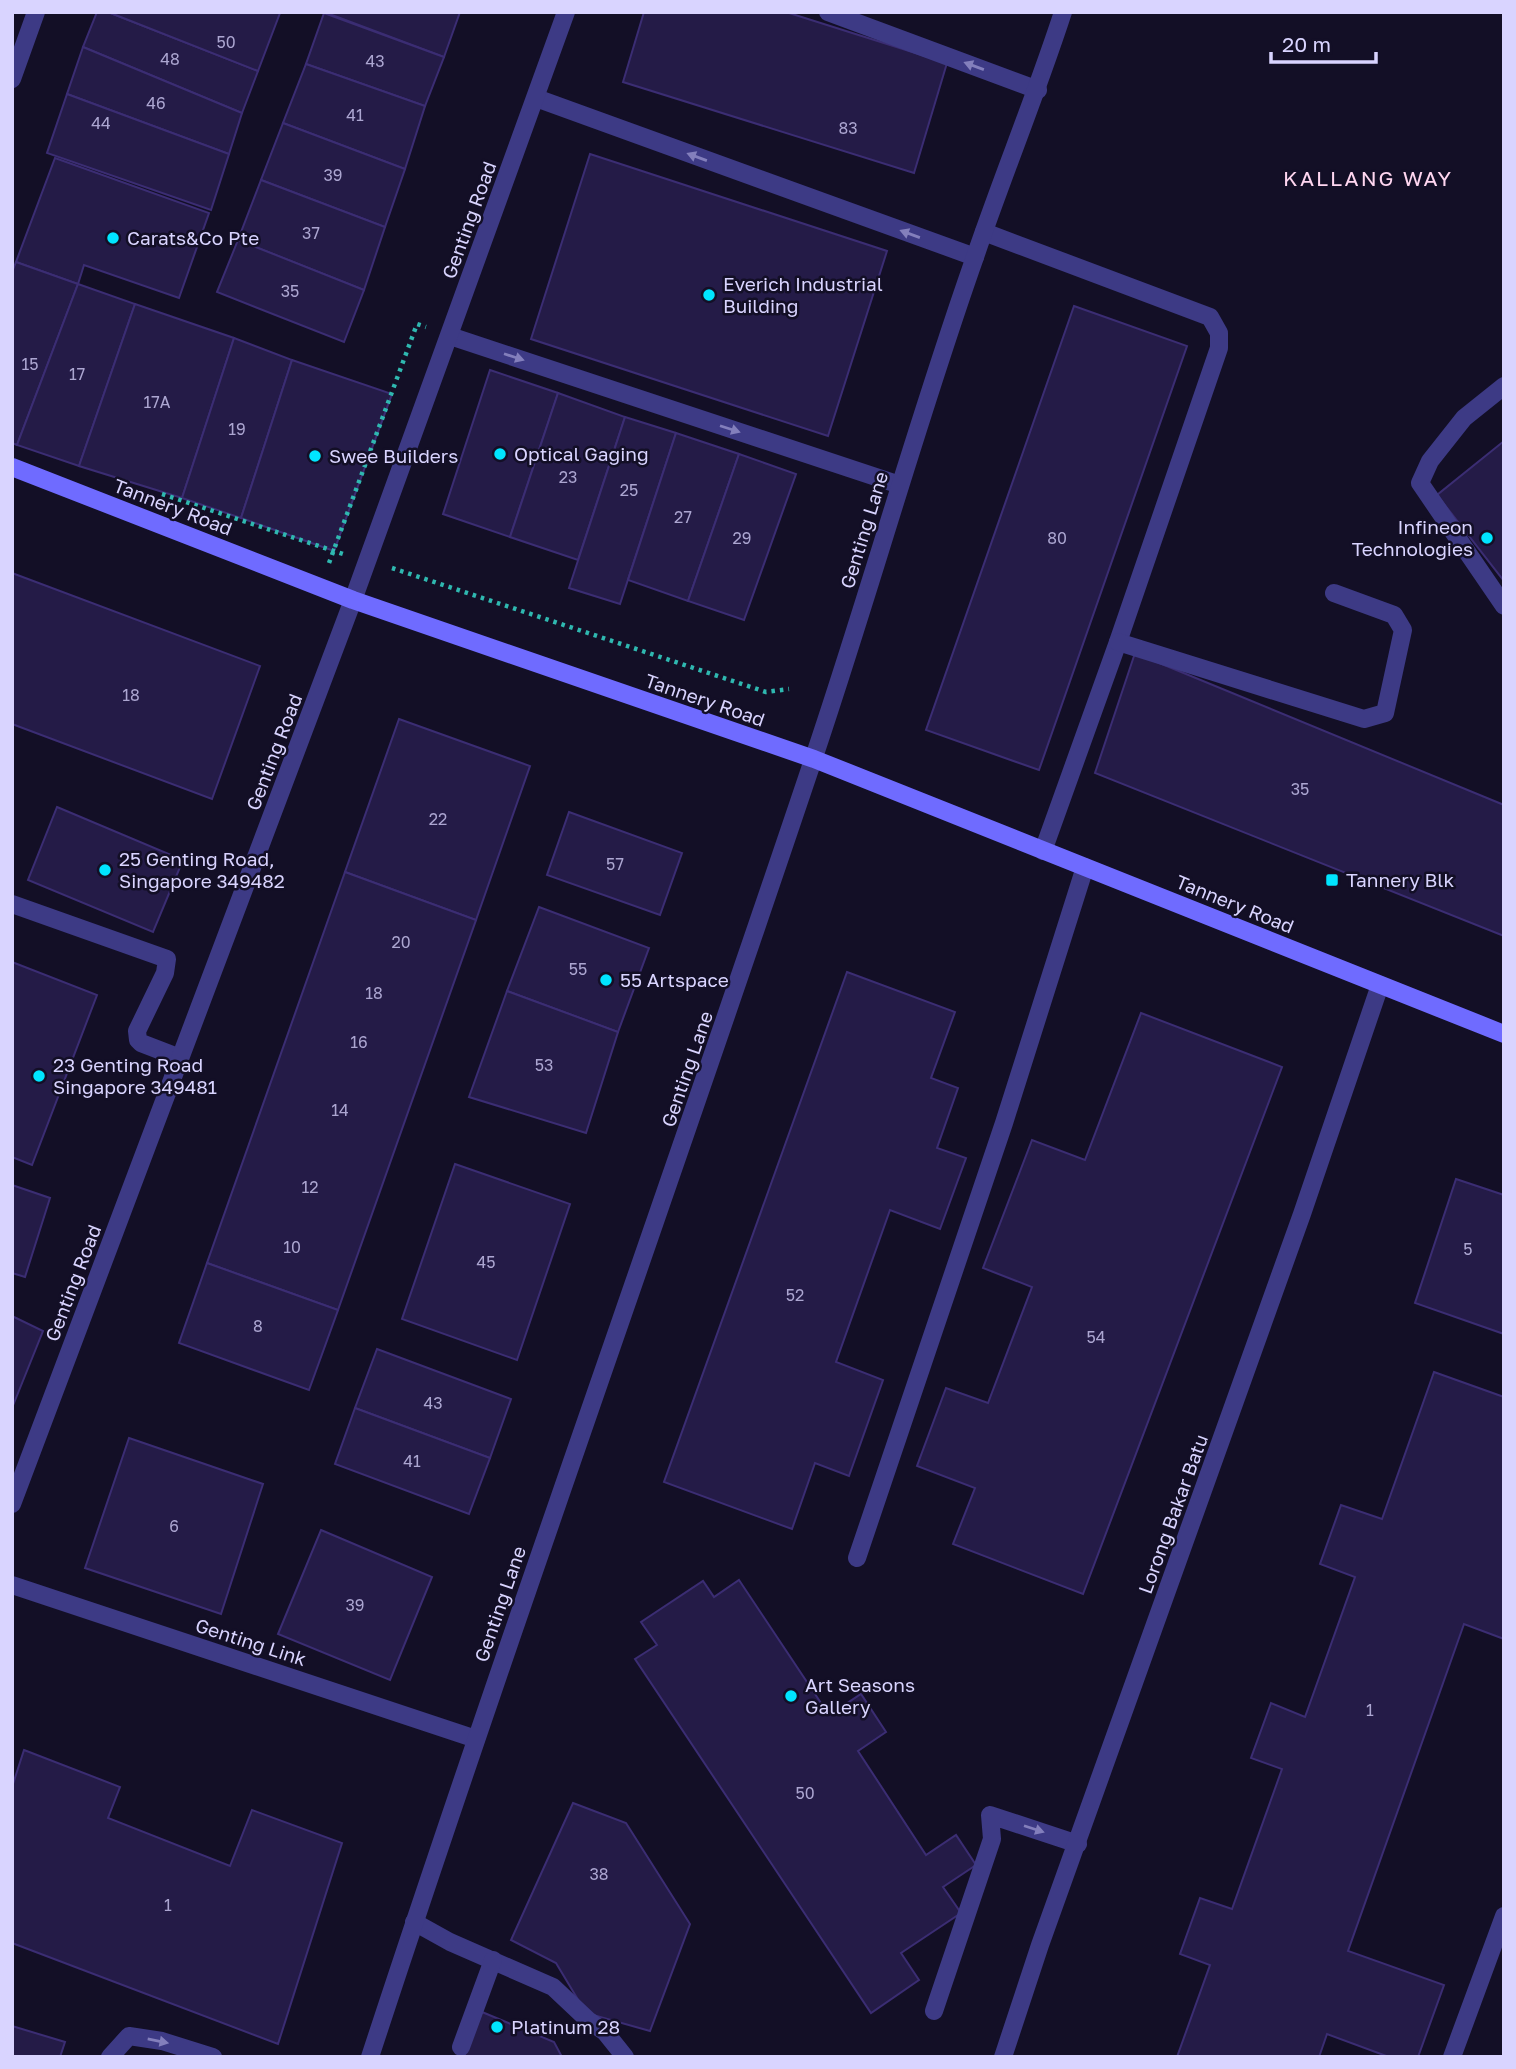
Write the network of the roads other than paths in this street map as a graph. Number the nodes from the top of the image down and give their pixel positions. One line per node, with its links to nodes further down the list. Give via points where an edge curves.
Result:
1 (36, 12): 5 (street)
2 (566, 12): 7 (street, Genting Road)
3 (828, 12): 6 (street, one-way to 3)
4 (1063, 12): 6 (street, Genting Lane)
5 (12, 79)
6 (1038, 90): 8 (street, Genting Lane)
7 (536, 98): 9 (street, one-way to 7); 10 (street, Genting Road)
8 (984, 232): 9 (street, Genting Lane); 17 (street, via 1210,317 1219,333 1219,348)
9 (975, 257): 13 (street, Genting Lane)
10 (450, 336): 13 (street, one-way to 13); 15 (street, Genting Road)
11 (1504, 386): 16 (street, via 1464,418 1430,461 1420,483)
12 (12, 467): 15 (street, Tannery Road)
13 (900, 485): 18 (street, Genting Lane)
14 (1334, 593): 17 (street, via 1394,615 1403,630 1384,713 1364,719)
15 (353, 600): 18 (street, Tannery Road); 24 (street, Genting Road)
16 (1504, 607)
17 (1118, 642): 19 (street)
18 (814, 759): 19 (street, Tannery Road); 28 (street, Genting Lane)
19 (1043, 850): 20 (street, Tannery Road)
20 (1085, 867): 22 (street, Tannery Road); 26 (street, via 1000,1137)
21 (12, 904): 24 (street, via 167,959 137,1035 141,1043)
22 (1380, 985): 23 (street); 29 (street, Lorong Bakar Batu)
23 (1504, 1034)
24 (180, 1058): 25 (street, Genting Road)
25 (12, 1504)
26 (857, 1558)
27 (12, 1585): 28 (street, Genting Link)
28 (476, 1739): 31 (street, Genting Lane)
29 (1078, 1843): 33 (street, one-way to 29, via 992,1839 990,1815); 39 (street, Lorong Bakar Batu)
30 (1504, 1916): 40 (street)
31 (414, 1922): 32 (street); 37 (street, Genting Lane)
32 (493, 1960): 34 (street); 38 (street, via 553,1987 605,2032)
33 (934, 2011)
34 (461, 2047)
35 (110, 2057): 36 (street, one-way to 36, via 129,2036)
36 (214, 2057)
37 (370, 2057)
38 (625, 2057)
39 (1003, 2057)
40 (1452, 2057)

